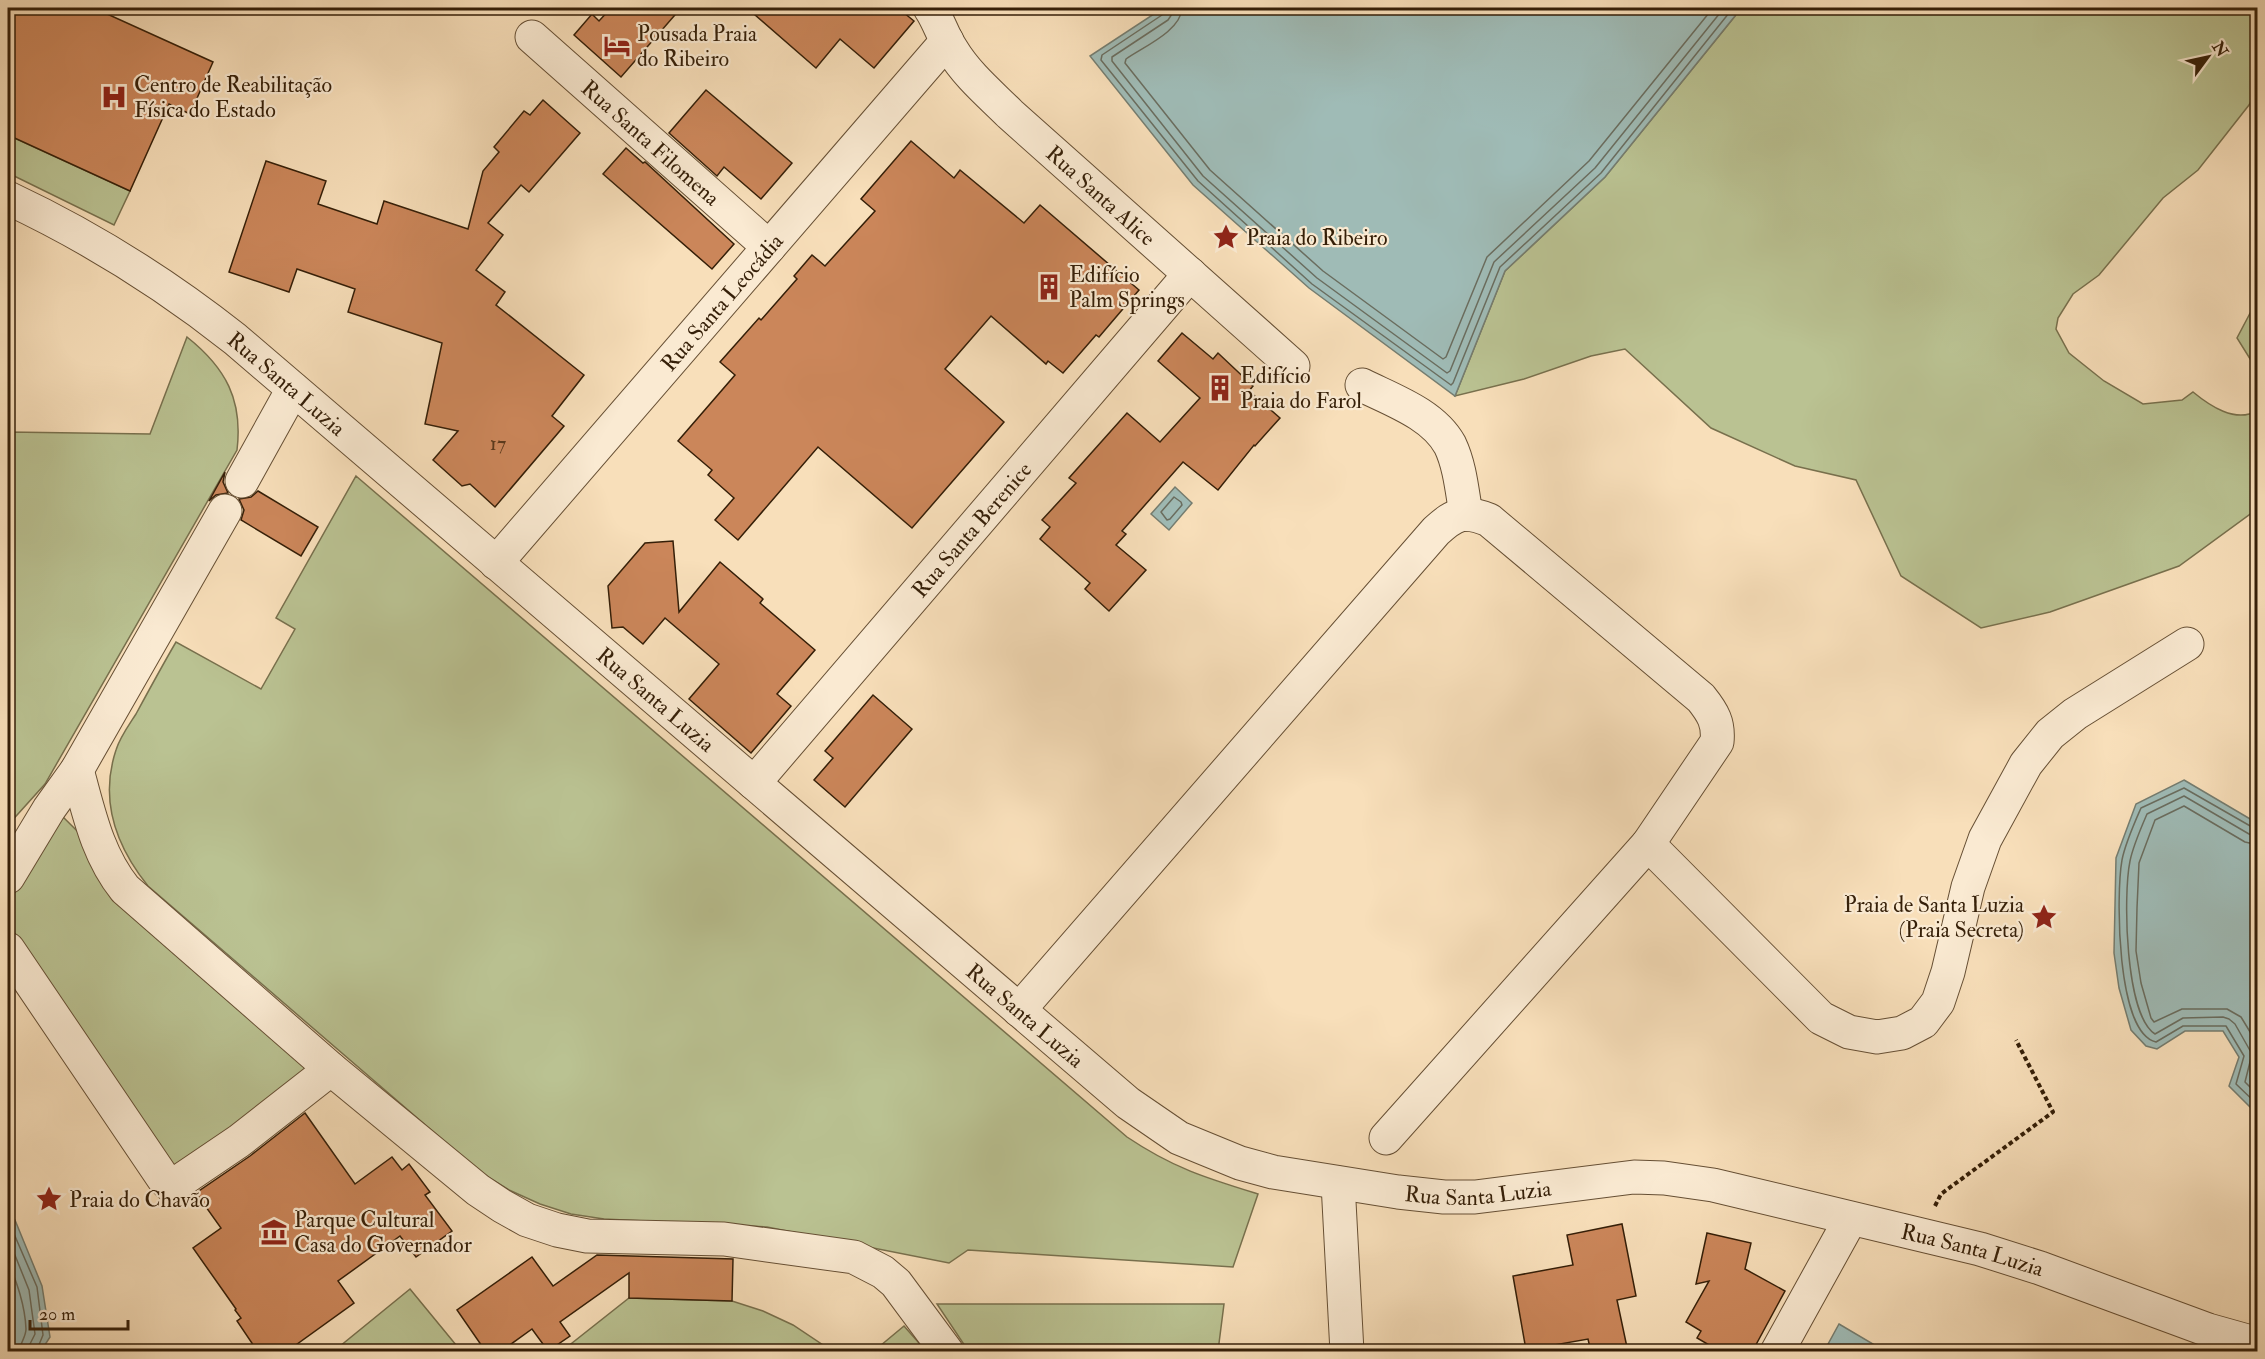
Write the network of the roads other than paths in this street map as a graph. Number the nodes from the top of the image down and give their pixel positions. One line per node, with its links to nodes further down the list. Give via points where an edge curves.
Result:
1 (930, 8): 3 (street, Rua Santa Alice)
2 (532, 38): 5 (street, Rua Santa Filomena)
3 (947, 41): 5 (street, Rua Santa Leocádia); 6 (street, Rua Santa Alice, via 964,67 1010,114)
4 (8, 198): 9 (street, Rua Santa Luzia, via 146,273 191,304)
5 (769, 247): 13 (street, Rua Santa Leocádia)
6 (1190, 274): 7 (street, Rua Santa Alice); 16 (street, Rua Santa Berenice)
7 (1293, 366)
8 (1362, 385): 12 (street, via 1438,430 1450,445)
9 (293, 389): 10 (street); 13 (street, Rua Santa Luzia)
10 (242, 481)
11 (225, 511): 15 (street)
12 (1466, 514): 17 (street, via 1489,520 1701,698 1713,713 1718,730 1716,742); 20 (street, via 1448,520 1436,531)
13 (496, 563): 16 (street, Rua Santa Luzia)
14 (2187, 644): 17 (street, via 2075,714 2050,734 2026,764 1985,839 1968,887 1938,1002 1923,1022 1902,1033 1877,1037 1849,1032 1821,1018)
15 (77, 771): 18 (street); 21 (street, via 95,838 125,889)
16 (754, 783): 20 (street, Rua Santa Luzia)
17 (1648, 844): 22 (street)
18 (8, 877)
19 (8, 949): 21 (street, via 170,1184 239,1141)
20 (1019, 1010): 23 (street, Rua Santa Luzia, via 1128,1103 1179,1138 1240,1163)
21 (331, 1069): 27 (street, via 478,1190 527,1220 587,1236 724,1239 854,1257 896,1283)
22 (1386, 1138)
23 (1338, 1183): 24 (street, Rua Santa Luzia, via 1420,1195 1475,1197 1634,1177 1664,1178 1713,1185); 28 (street)
24 (1850, 1220): 25 (street, Rua Santa Luzia, via 1925,1235 2040,1268); 29 (street)
25 (2209, 1341): 26 (street, Rua Santa Luzia)
26 (2258, 1344)
27 (947, 1352)
28 (1347, 1352)
29 (1777, 1352)

